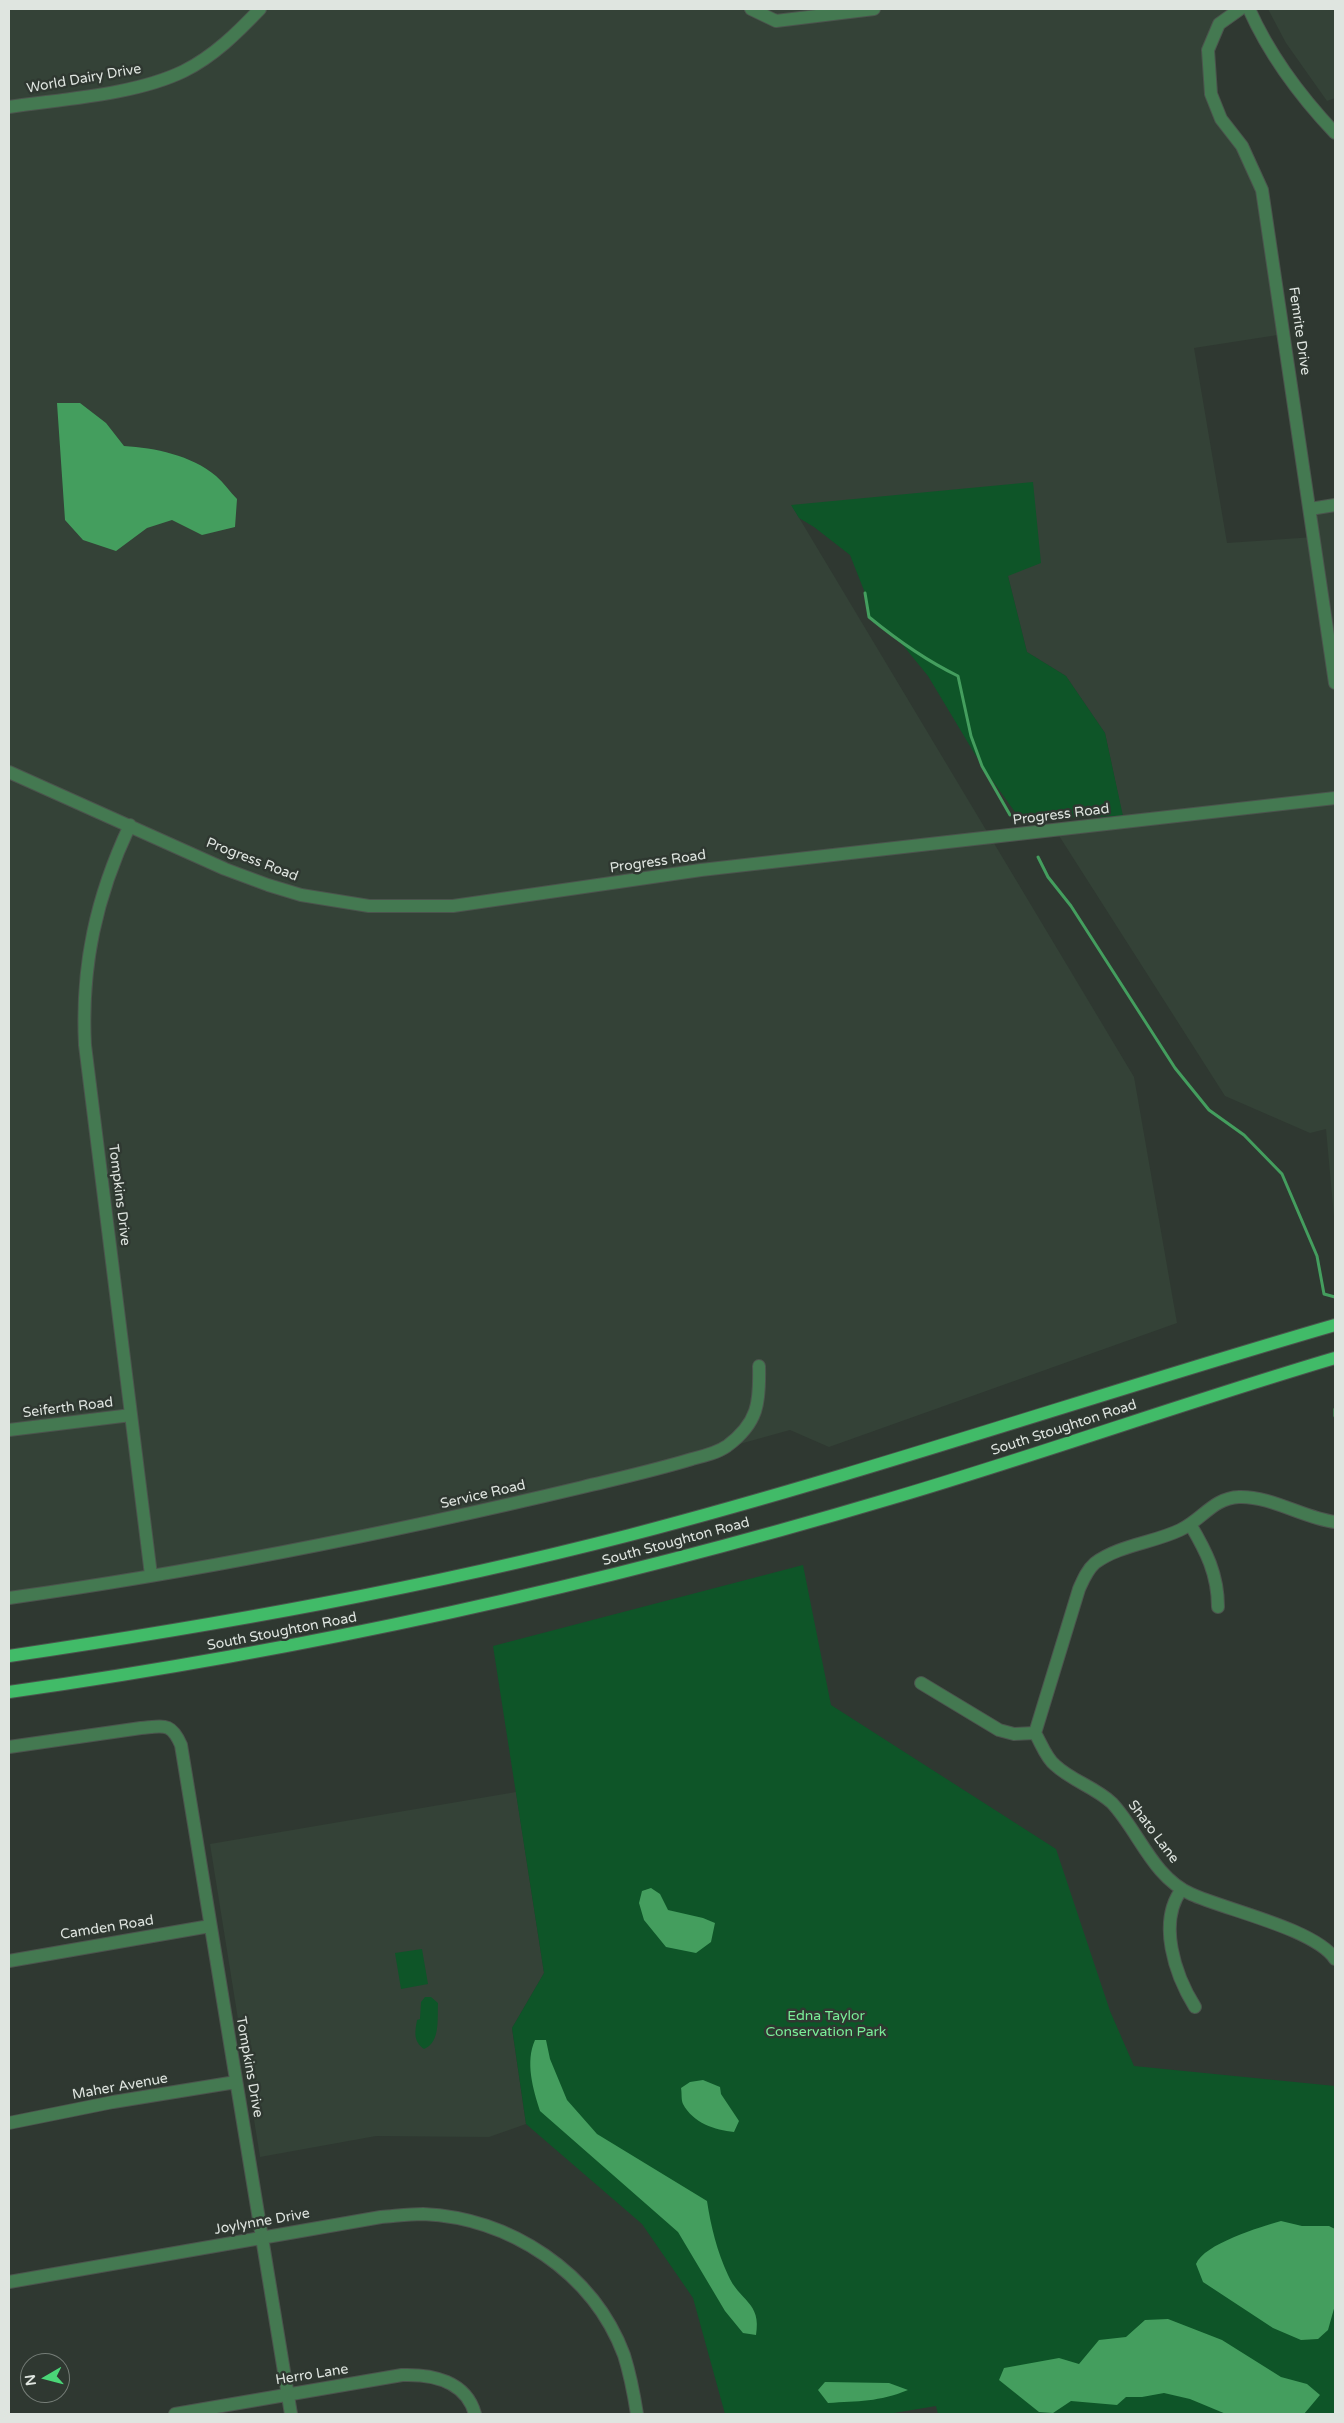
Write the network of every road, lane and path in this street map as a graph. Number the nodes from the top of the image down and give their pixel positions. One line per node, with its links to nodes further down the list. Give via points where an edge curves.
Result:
1 (260, 9): 6 (street, World Dairy Drive, via 237,34 183,72 134,88)
2 (751, 9): 3 (street, via 776,22)
3 (874, 9)
4 (1240, 9): 9 (street, Femrite Drive, via 1219,24 1208,50 1211,94 1221,119 1242,146 1262,190)
5 (1249, 9): 7 (street, via 1280,66 1311,108)
6 (9, 107)
7 (1335, 133)
8 (1335, 505): 9 (street)
9 (1310, 509): 10 (street, Femrite Drive)
10 (1335, 683)
11 (9, 772): 13 (street, Progress Road)
12 (1335, 798): 13 (street, Progress Road, via 700,870 435,907 369,906 301,895 225,869)
13 (130, 825): 17 (street, Tompkins Drive, via 112,863 100,900 91,938 83,1009)
14 (1335, 1325): 24 (main road, South Stoughton Road, via 874,1467 626,1536 311,1606)
15 (1335, 1358): 26 (main road, South Stoughton Road, via 889,1499 541,1593 381,1629 263,1651)
16 (759, 1366): 21 (street, Service Road, via 759,1399 755,1414 741,1435 718,1452 422,1524 303,1549)
17 (131, 1415): 18 (street, Seiferth Road); 21 (street, Tompkins Drive)
18 (9, 1430)
19 (1335, 1522): 20 (street, via 1265,1501 1239,1497 1219,1502)
20 (1190, 1524): 23 (street, via 1213,1568 1218,1587); 27 (street, via 1120,1550 1094,1564 1079,1589)
21 (151, 1575): 22 (street, Service Road)
22 (9, 1598)
23 (1218, 1607)
24 (9, 1656)
25 (921, 1683): 27 (street, via 999,1730 1014,1734)
26 (9, 1692)
27 (1036, 1733): 29 (street, Shato Lane, via 1053,1764 1113,1804 1154,1862)
28 (9, 1747): 30 (street, Tompkins Drive, via 141,1728 170,1728 180,1745)
29 (1182, 1889): 31 (street, Shato Lane, via 1314,1941); 33 (street, via 1171,1910 1169,1924 1180,1982)
30 (210, 1926): 32 (street, Camden Road); 34 (street, Tompkins Drive)
31 (1335, 1959)
32 (9, 1961)
33 (1194, 2007)
34 (236, 2082): 35 (street, Maher Avenue); 36 (street, Tompkins Drive)
35 (9, 2123)
36 (263, 2237): 37 (street, Joylynne Drive); 38 (street, Tompkins Drive); 42 (street, Joylynne Drive, via 381,2217 424,2214 467,2222 518,2238 575,2279 606,2319 624,2356)
37 (9, 2282)
38 (287, 2394): 39 (street, Herro Lane); 40 (street, Tompkins Drive); 41 (street, Herro Lane, via 402,2375 434,2377 452,2385 470,2400)
39 (175, 2414)
40 (291, 2414)
41 (475, 2414)
42 (637, 2414)

